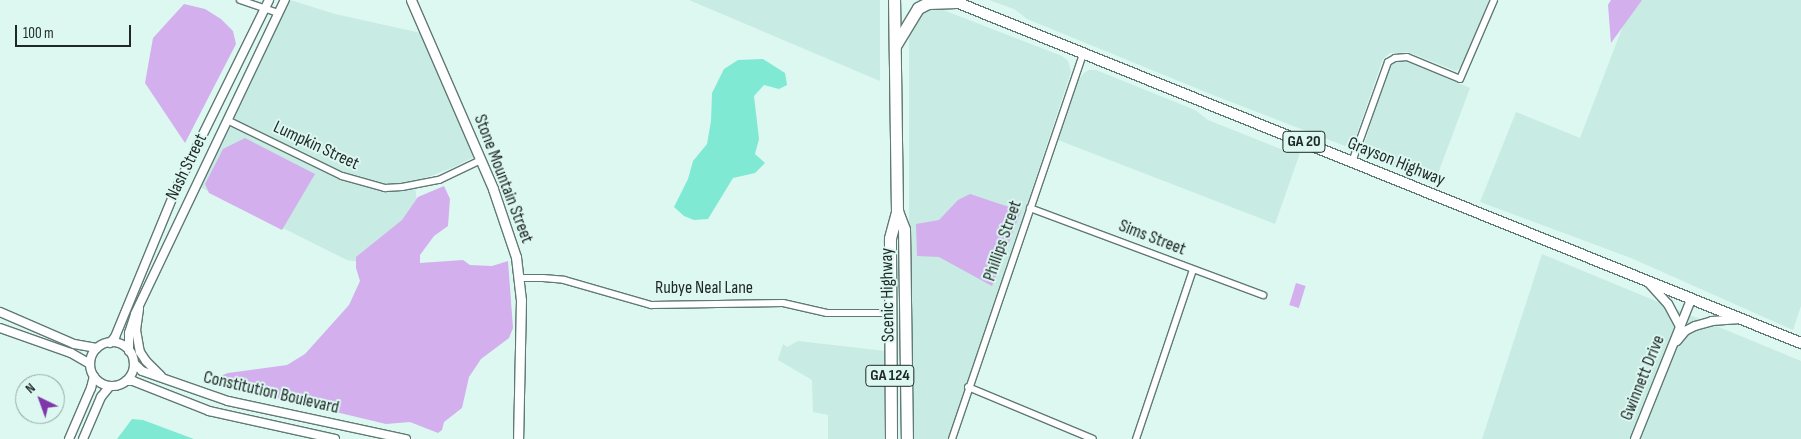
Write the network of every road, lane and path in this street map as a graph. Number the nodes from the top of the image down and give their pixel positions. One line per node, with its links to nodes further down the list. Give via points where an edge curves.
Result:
1 (240, 0): 8 (street)
2 (269, 0): 8 (street, Nash Street)
3 (285, 0): 9 (street, Nash Street)
4 (411, 0): 13 (main road, Stone Mountain Street)
5 (894, 0): 10 (highway, Scenic Highway / GA 124)
6 (1494, 0): 14 (street, via 1460,79 1408,57 1388,62)
7 (954, 1): 10 (highway, via 928,2 918,8); 11 (main road, Grayson Highway / GA 20)
8 (264, 8): 9 (street); 29 (street, Nash Street, via 176,189)
9 (278, 13): 12 (street, Nash Street)
10 (894, 47): 16 (highway, Scenic Highway / GA 124)
11 (1084, 52): 14 (main road, Grayson Highway / GA 20); 15 (street, Phillips Street)
12 (227, 120): 13 (street, Lumpkin Street, via 342,176 385,188 439,180); 22 (street, Nash Street)
13 (481, 160): 18 (main road, Stone Mountain Street, via 510,237)
14 (1352, 162): 19 (main road, Grayson Highway / GA 20)
15 (1030, 208): 17 (street, Sims Street); 40 (street, Phillips Street)
16 (897, 211): 24 (highway, Scenic Highway / GA 124, via 890,238); 25 (highway, Scenic Highway / GA 124, via 904,230)
17 (1193, 270): 20 (street, Sims Street); 50 (street)
18 (520, 278): 24 (street, Rubye Neal Lane, via 564,280 652,305 784,303 827,314); 45 (main road, Stone Mountain Street)
19 (1648, 282): 21 (main road, Grayson Highway / GA 20); 27 (street, via 1668,304)
20 (1263, 295)
21 (1691, 300): 26 (main road, Grayson Highway / GA 20); 27 (street, Gwinnett Drive)
22 (139, 307): 33 (street, Nash Street, via 129,333); 37 (street, via 136,330 140,352)
23 (0, 312): 31 (street, via 74,344)
24 (890, 312): 25 (highway); 46 (highway, Scenic Highway / GA 124)
25 (905, 312): 47 (highway, Scenic Highway / GA 124)
26 (1740, 319): 30 (main road, Grayson Highway / GA 20); 32 (street, via 1695,326 1685,331)
27 (1680, 327): 32 (street, Gwinnett Drive)
28 (0, 328): 35 (street, via 71,353)
29 (110, 343): 31 (street); 33 (street)
30 (1801, 343)
31 (97, 348): 35 (street)
32 (1671, 349): 51 (street, Gwinnett Drive)
33 (130, 351): 34 (street)
34 (134, 363): 37 (street, Constitution Boulevard, via 142,371); 38 (street)
35 (90, 364): 36 (street)
36 (94, 376): 39 (street); 41 (street)
37 (164, 379): 44 (street, Constitution Boulevard, via 228,401)
38 (126, 381): 39 (street); 43 (street, Constitution Boulevard, via 209,411)
39 (110, 386): 42 (street, via 101,397)
40 (968, 387): 48 (street, Phillips Street); 49 (street)
41 (69, 439)
42 (83, 439)
43 (334, 439)
44 (406, 439)
45 (518, 439)
46 (891, 439)
47 (907, 439)
48 (952, 439)
49 (1093, 439)
50 (1136, 439)
51 (1635, 439)

